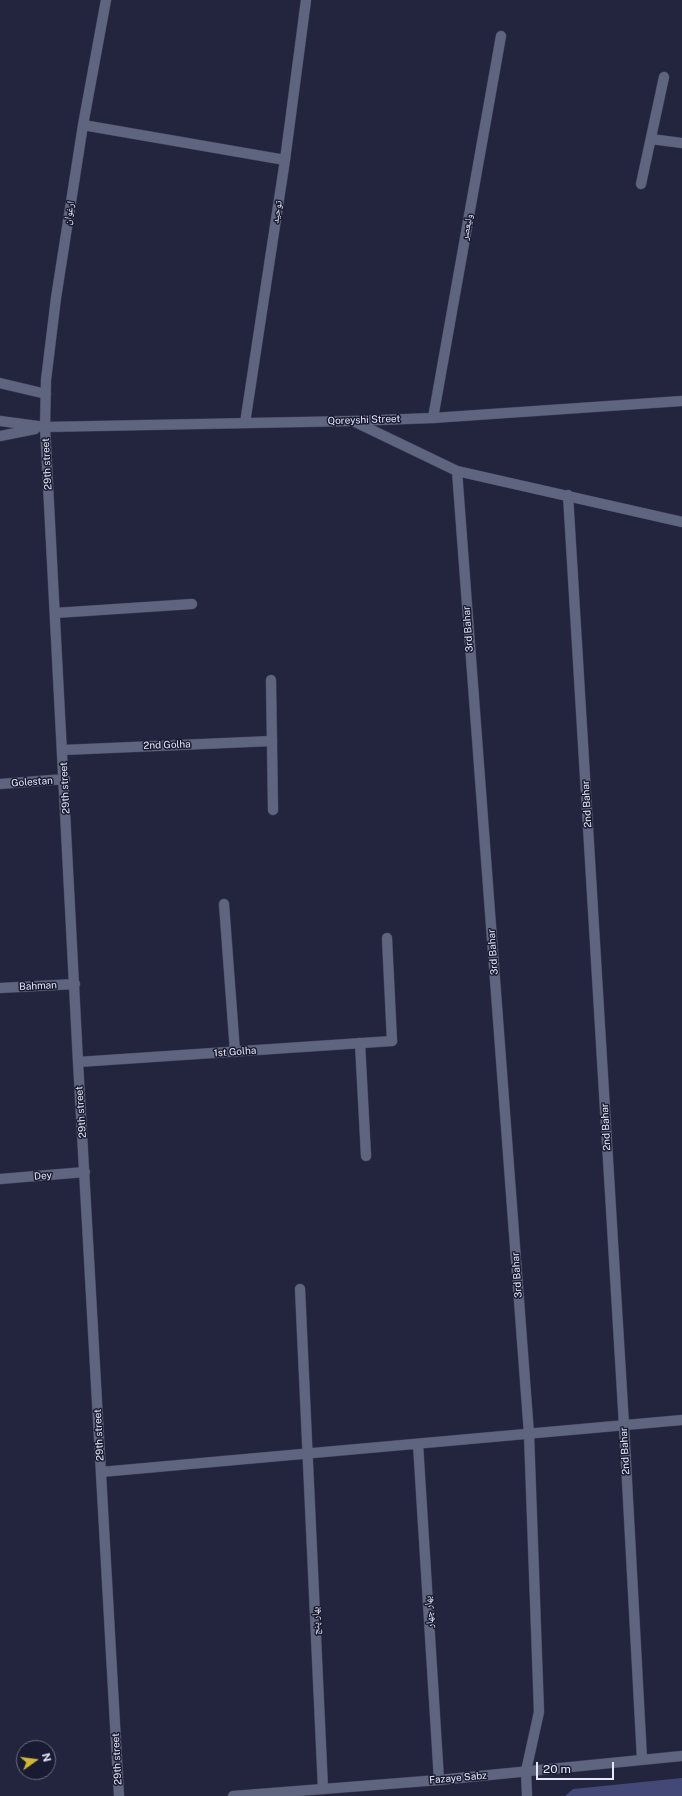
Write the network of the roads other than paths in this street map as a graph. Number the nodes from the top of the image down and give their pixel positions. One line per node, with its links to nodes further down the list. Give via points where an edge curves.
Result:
1 (106, 0): 5 (street, ارغوان)
2 (306, 0): 8 (street, توحید)
3 (500, 36): 13 (street, ولیعصر)
4 (664, 77): 6 (street)
5 (83, 125): 8 (street); 11 (street, ارغوان, via 56,298)
6 (651, 139): 7 (street); 9 (street)
7 (682, 143)
8 (285, 160): 16 (street, توحید)
9 (641, 184)
10 (0, 382): 11 (street)
11 (46, 394): 17 (street, ارغوان)
12 (682, 401): 13 (street, Qoreyshi Street)
13 (433, 418): 15 (street, Qoreyshi Street)
14 (0, 421): 17 (street)
15 (353, 421): 16 (street, Qoreyshi Street); 19 (street)
16 (245, 423): 17 (street, Qoreyshi Street)
17 (45, 427): 18 (street); 23 (street, 29th street)
18 (0, 436)
19 (457, 471): 20 (street); 43 (street, 3rd Bahar)
20 (568, 495): 21 (street); 42 (street, 2nd Bahar)
21 (682, 522)
22 (192, 604): 23 (street)
23 (55, 613): 26 (street, 29th street)
24 (271, 680): 25 (street)
25 (272, 741): 26 (street, 2nd Golha); 29 (street)
26 (63, 750): 27 (street, 29th street)
27 (65, 779): 28 (street, Golestan); 32 (street, 29th street)
28 (0, 784)
29 (273, 810)
30 (224, 904): 35 (street)
31 (387, 938): 34 (street, 1st Golha, via 392,1041)
32 (75, 984): 33 (street, Bahman); 36 (street, 29th street)
33 (0, 988)
34 (360, 1044): 35 (street, 1st Golha); 37 (street)
35 (235, 1052): 36 (street, 1st Golha)
36 (78, 1062): 38 (street, 29th street)
37 (366, 1156)
38 (85, 1172): 39 (street, Dey); 46 (street, 29th street)
39 (0, 1179)
40 (300, 1289): 45 (street, بهار پنج)
41 (682, 1420): 42 (street)
42 (624, 1425): 43 (street); 48 (street, 2nd Bahar)
43 (528, 1434): 44 (street); 49 (street, 3rd Bahar, via 539,1712)
44 (418, 1444): 45 (street); 50 (street, بهار چهار)
45 (309, 1454): 46 (street); 51 (street, بهار پنج)
46 (101, 1472): 52 (street, 29th street)
47 (682, 1756): 48 (street, Fazaye Sabz)
48 (642, 1759): 49 (street, Fazaye Sabz)
49 (526, 1771): 50 (street, Fazaye Sabz); 54 (street, 3rd Bahar)
50 (439, 1780): 51 (street, Fazaye Sabz)
51 (323, 1789): 53 (street, Fazaye Sabz)
52 (119, 1796)
53 (233, 1796)
54 (527, 1796)

